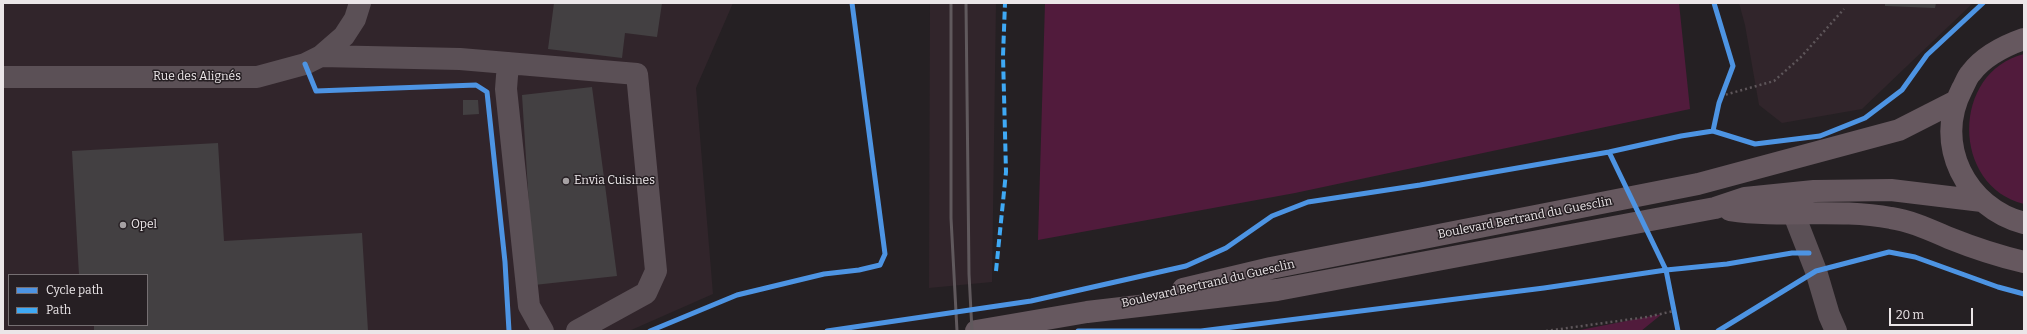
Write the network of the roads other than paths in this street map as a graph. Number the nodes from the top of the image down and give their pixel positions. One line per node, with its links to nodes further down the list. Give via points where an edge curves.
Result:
1 (360, 3): 3 (street, Rue des Alignés, via 355,19 344,36)
2 (2024, 38): 6 (main road, Boulevard Bertrand du Guesclin, via 1994,51 1971,73)
3 (321, 56): 4 (street, via 460,59); 5 (street, Rue des Alignés, via 305,64 257,77)
4 (508, 63): 13 (street, via 506,89 528,306); 14 (street, via 637,74 656,271 646,293)
5 (3, 77)
6 (1956, 101): 7 (main road, Boulevard Bertrand du Guesclin, via 1951,128 1954,155 1965,180); 12 (main road, Boulevard Bertrand du Guesclin, via 1900,130 1698,184 1272,268)
7 (1982, 201): 8 (main road, Boulevard Bertrand du Guesclin, via 1891,190 1814,191 1745,198); 10 (main road, Boulevard Bertrand du Guesclin, via 2008,218)
8 (1715, 208): 9 (main road, Boulevard Bertrand du Guesclin, via 1743,212); 12 (main road, Boulevard Bertrand du Guesclin, via 1277,290)
9 (1793, 212): 11 (main road, Boulevard Bertrand du Guesclin, via 1891,218 1917,225 1995,255); 16 (street)
10 (2024, 223)
11 (2024, 262)
12 (1087, 312): 15 (main road, Boulevard Bertrand du Guesclin)
13 (543, 331)
14 (577, 331)
15 (976, 331)
16 (1836, 331)

